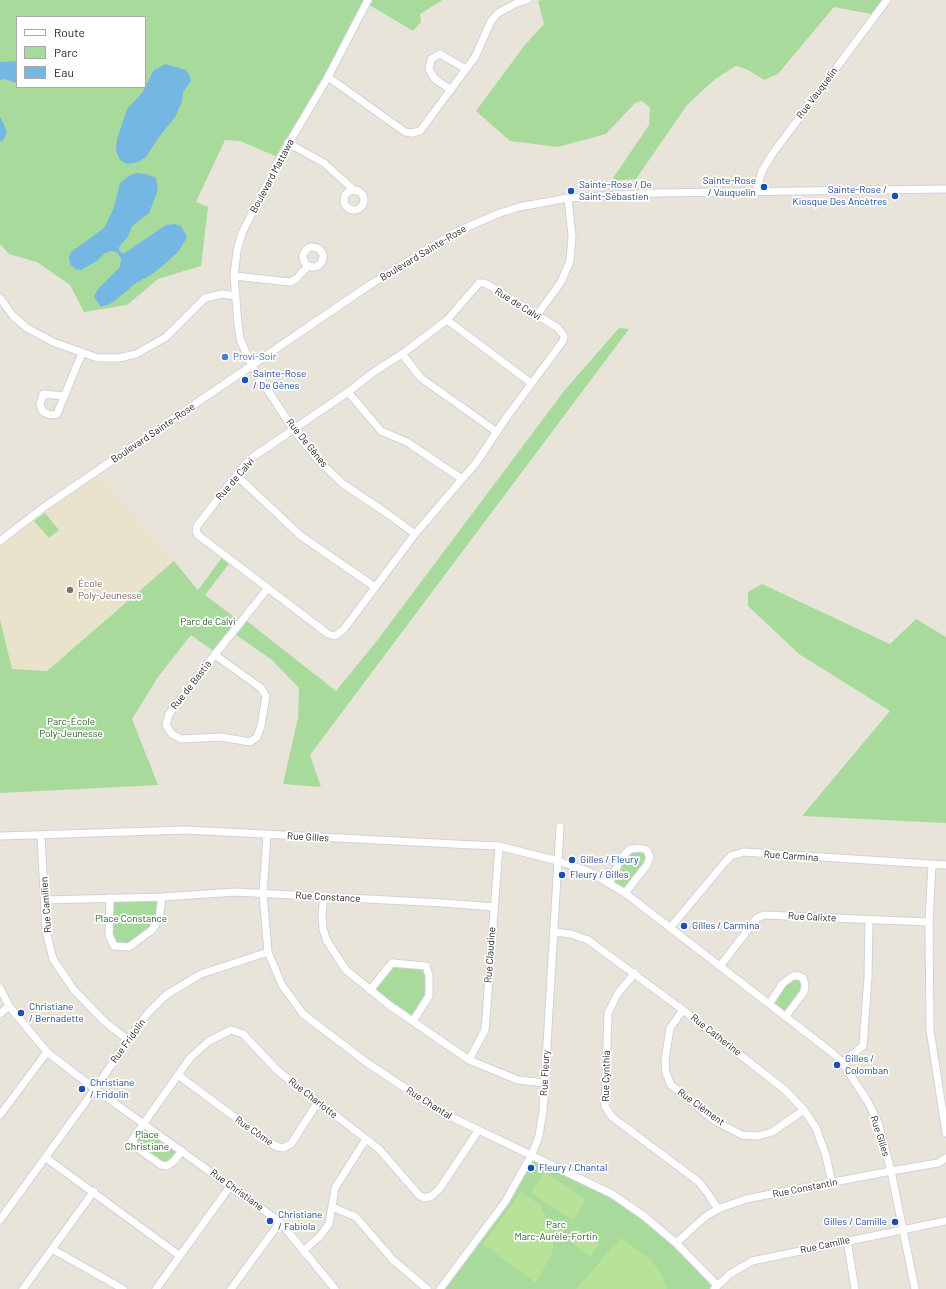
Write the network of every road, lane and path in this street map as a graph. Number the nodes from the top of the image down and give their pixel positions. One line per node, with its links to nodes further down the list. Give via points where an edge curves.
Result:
1 (368, 0): 5 (street, Boulevard Mattawa)
2 (527, 0): 4 (street, via 498,12)
3 (887, 0): 10 (street, Rue Vauquelin, via 773,153 762,171)
4 (466, 69): 6 (street); 6 (street, via 440,54 431,59 429,69 435,79)
5 (328, 77): 6 (street, via 405,132 412,133 420,131); 7 (street, Boulevard Mattawa)
6 (451, 90)
7 (288, 143): 9 (street, via 324,163); 13 (street, Boulevard Mattawa, via 242,233)
8 (946, 189): 10 (street, Boulevard Sainte-Rose)
9 (355, 190)
10 (756, 191): 11 (street, Boulevard Sainte-Rose)
11 (568, 198): 17 (street, via 572,236 570,261 561,282); 21 (street, Boulevard Sainte-Rose, via 519,207 454,233 368,286)
12 (308, 266): 13 (street, via 290,282)
13 (234, 276): 14 (street, Boulevard Mattawa)
14 (236, 296): 19 (street, via 222,294 205,298 166,337 136,354 119,358 98,358); 21 (street, Boulevard Mattawa, via 240,339)
15 (1, 300): 16 (street); 19 (street, via 13,316 27,328)
16 (0, 311)
17 (536, 315): 18 (street, Rue de Calvi, via 490,286 479,283); 22 (street, Rue de Calvi, via 558,328 564,336 563,341)
18 (446, 320): 20 (street, Rue de Calvi); 22 (street)
19 (82, 353): 24 (street)
20 (402, 354): 23 (street, Rue de Calvi); 26 (street, via 421,378)
21 (252, 366): 25 (street, Rue De Gênes); 30 (street, Boulevard Sainte-Rose)
22 (531, 383): 26 (street, Rue de Calvi)
23 (348, 392): 25 (street, Rue de Calvi); 28 (street, via 381,431 407,442)
24 (64, 396)
25 (293, 429): 27 (street, Rue de Calvi, via 253,457); 29 (street, Rue De Gênes, via 318,460 343,484)
26 (497, 432): 28 (street, Rue de Calvi, via 476,464)
27 (236, 476): 31 (street, via 301,536); 32 (street, Rue de Calvi, via 197,526 196,531)
28 (462, 479): 29 (street, Rue de Calvi)
29 (415, 534): 31 (street, Rue de Calvi)
30 (0, 541)
31 (375, 587): 32 (street, Rue de Calvi, via 344,629 335,636 328,634)
32 (268, 588): 33 (street, Rue de Bastia)
33 (215, 655): 33 (street, Rue de Bastia, via 168,714 166,725 172,734 181,739 221,737 250,742 257,737 266,696 261,688)
34 (560, 827): 39 (street, Rue Fleury)
35 (267, 835): 37 (street, Rue Gilles, via 186,830); 38 (street, Rue Gilles); 43 (street, Rue Chantal)
36 (0, 836): 37 (street, Rue Gilles)
37 (41, 836): 48 (street, Rue Camilien)
38 (499, 846): 39 (street, Rue Gilles); 49 (street, Rue Claudine)
39 (558, 861): 42 (street, Rue Gilles, via 588,871); 53 (street, Rue Fleury)
40 (932, 865): 41 (street, Rue Carmina); 51 (street); 52 (street, Rue Carmina, via 744,852 731,856 726,861)
41 (946, 866)
42 (609, 884): 44 (street, Rue Gilles); 44 (street, via 621,858 630,849 647,850 650,857 647,865)
43 (263, 893): 45 (street, Rue Constance); 46 (street, Rue Constance, via 236,892); 54 (street, Rue Chantal)
44 (625, 893): 52 (street, Rue Gilles)
45 (324, 896): 49 (street, Rue Constance); 58 (street, via 323,929 328,941 346,970)
46 (162, 897): 47 (street, Rue Constance); 47 (street, via 159,919 152,930 129,947 114,946 109,935)
47 (110, 898): 48 (street, Rue Constance)
48 (45, 900): 65 (street, Rue Camilien, via 46,931 57,966 74,990 105,1022)
49 (494, 907): 67 (street, Rue Claudine, via 485,1030)
50 (869, 920): 51 (street, Rue Calixte); 55 (street, Rue Calixte, via 764,915 757,918); 68 (street, via 863,1046)
51 (929, 922): 77 (street, via 930,1030)
52 (670, 928): 55 (street, Rue Gilles)
53 (554, 932): 56 (street, Rue Catherine, via 588,940); 70 (street, Rue Fleury)
54 (268, 952): 65 (street, Rue Fridolin, via 202,974 166,995 148,1013); 76 (street, Rue Chantal, via 282,985 303,1014 366,1062 441,1112)
55 (720, 966): 59 (street, Rue Gilles)
56 (635, 973): 61 (street, Rue Catherine); 88 (street, Rue Cynthia, via 618,993 608,1013 605,1106 612,1117 699,1182)
57 (0, 988): 60 (street, Rue Christiane)
58 (370, 990): 64 (street); 64 (street, via 392,963 426,966 429,976 428,996)
59 (769, 1004): 63 (street, Rue Gilles); 63 (street, via 783,983 792,976 803,978 804,992)
60 (9, 1006): 62 (street); 66 (street, Rue Christiane)
61 (683, 1010): 73 (street, Rue Catherine, via 785,1090); 73 (street, Rue Clément, via 670,1028 665,1060 666,1073 671,1085 715,1120 742,1134 758,1136 772,1132)
62 (0, 1014)
63 (786, 1016): 68 (street, Rue Gilles)
64 (413, 1022): 67 (street)
65 (128, 1040): 71 (street, Rue Fridolin)
66 (47, 1052): 71 (street, Rue Christiane); 74 (street)
67 (469, 1060): 70 (street, via 518,1080)
68 (842, 1062): 83 (street, Rue Gilles, via 868,1102 878,1123)
69 (178, 1075): 72 (street, Rue Charlotte, via 190,1058 209,1041 231,1030 243,1034 278,1071); 72 (street, Rue Côme, via 268,1142 283,1148 291,1144); 75 (street, Rue Charlotte)
70 (545, 1083): 80 (street, Rue Fleury, via 539,1136)
71 (95, 1089): 75 (street, Rue Christiane); 81 (street, Rue Fridolin)
72 (318, 1102): 78 (street, Rue Charlotte)
73 (804, 1110): 84 (street, Rue Catherine, via 816,1128)
74 (0, 1115)
75 (143, 1123): 79 (street, Rue Christiane); 79 (street, via 132,1140 136,1148 166,1166)
76 (478, 1130): 78 (street, Rue Charlotte, via 440,1188 432,1196 424,1198 379,1149); 80 (street, Rue Chantal)
77 (946, 1133)
78 (366, 1139): 87 (street, via 335,1188)
79 (182, 1151): 85 (street, Rue Christiane)
80 (532, 1154): 94 (street, Rue Chantal, via 612,1194); 105 (street, Rue Fleury, via 505,1202)
81 (46, 1158): 86 (street); 89 (street, Rue Fridolin)
82 (946, 1158): 83 (street, Rue Constantin, via 938,1163)
83 (891, 1170): 84 (street, Rue Constantin); 92 (street, Rue Gilles)
84 (832, 1183): 88 (street, Rue Constantin, via 746,1199)
85 (231, 1185): 91 (street, Rue Christiane); 97 (street)
86 (94, 1191): 95 (street); 97 (street)
87 (332, 1207): 96 (street, via 329,1224); 104 (street, via 356,1217 393,1260)
88 (718, 1209): 94 (street, Rue Constantin, via 706,1216)
89 (0, 1220)
90 (946, 1221): 92 (street, Rue Camille)
91 (280, 1222): 96 (street, Rue Christiane); 99 (street)
92 (903, 1229): 93 (street, Rue Camille); 107 (street, Rue Gilles)
93 (847, 1240): 98 (street, Rue Camille, via 752,1261 730,1274); 106 (street)
94 (676, 1243): 98 (street, Rue Chantal)
95 (52, 1249): 100 (street); 101 (street)
96 (303, 1251): 103 (street, Rue Christiane)
97 (180, 1256): 102 (street)
98 (715, 1287)
99 (234, 1288)
100 (24, 1289)
101 (123, 1289)
102 (156, 1289)
103 (335, 1289)
104 (427, 1289)
105 (440, 1289)
106 (855, 1289)
107 (915, 1289)

